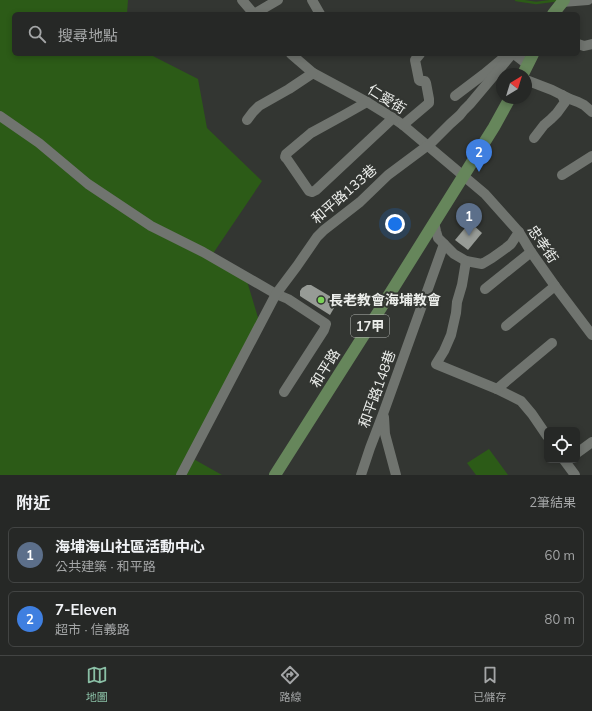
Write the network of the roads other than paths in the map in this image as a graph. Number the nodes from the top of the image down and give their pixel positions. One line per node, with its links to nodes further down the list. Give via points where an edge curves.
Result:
1 (242, 0): 6 (street)
2 (278, 0): 7 (street)
3 (312, 0): 8 (street)
4 (588, 0): 5 (street)
5 (563, 1): 9 (main road)
6 (252, 12)
7 (257, 12)
8 (319, 12)
9 (555, 12)
10 (592, 44): 11 (street)
11 (580, 45)
12 (293, 56): 18 (street, 仁愛街)
13 (418, 56): 28 (street, via 415,60 416,67 420,81 426,83 429,103)
14 (504, 56): 21 (street)
15 (511, 56): 30 (street, 和平路133巷, via 460,115)
16 (516, 56): 17 (street)
17 (528, 64)
18 (313, 73): 22 (street, 仁愛街); 27 (street, via 260,106)
19 (532, 82): 20 (street)
20 (562, 95): 24 (street, via 584,105); 29 (street, via 565,102)
21 (455, 96)
22 (367, 102): 26 (street, 仁愛街); 26 (street, via 311,133 286,154 285,157 309,191 316,190)
23 (507, 104): 32 (main road, 17甲)
24 (592, 112)
25 (0, 116): 41 (street, via 39,143 88,184 151,226 203,252)
26 (393, 118): 28 (street, 仁愛街)
27 (247, 120)
28 (403, 125): 30 (street, 仁愛街)
29 (534, 138)
30 (428, 146): 32 (street, 仁愛街); 41 (street, 和平路133巷, via 388,175 360,202 324,230)
31 (592, 156): 33 (street)
32 (463, 175): 34 (main road, 和平路 / 17甲); 35 (street, 忠孝街, via 485,194)
33 (562, 175)
34 (434, 222): 36 (street, via 438,238); 53 (main road, 和平路 / 17甲)
35 (519, 232): 37 (street, 忠孝街); 38 (street, via 511,244 482,264)
36 (444, 244): 38 (street); 47 (street, 和平路148巷)
37 (531, 252): 39 (street, 忠孝街); 40 (street)
38 (466, 261): 45 (street, via 451,335 436,364)
39 (555, 286): 42 (street); 43 (street, 忠孝街)
40 (485, 289)
41 (276, 294): 46 (street, via 326,324); 52 (street, 和平路133巷)
42 (506, 326)
43 (592, 335)
44 (552, 343): 45 (street)
45 (497, 389): 48 (street, via 521,401)
46 (284, 392)
47 (384, 414): 54 (street, 和平路148巷); 55 (street, via 385,434)
48 (544, 432)
49 (592, 442): 50 (street)
50 (580, 451)
51 (566, 463): 56 (street)
52 (181, 475)
53 (275, 475)
54 (361, 475)
55 (396, 475)
56 (575, 475)

